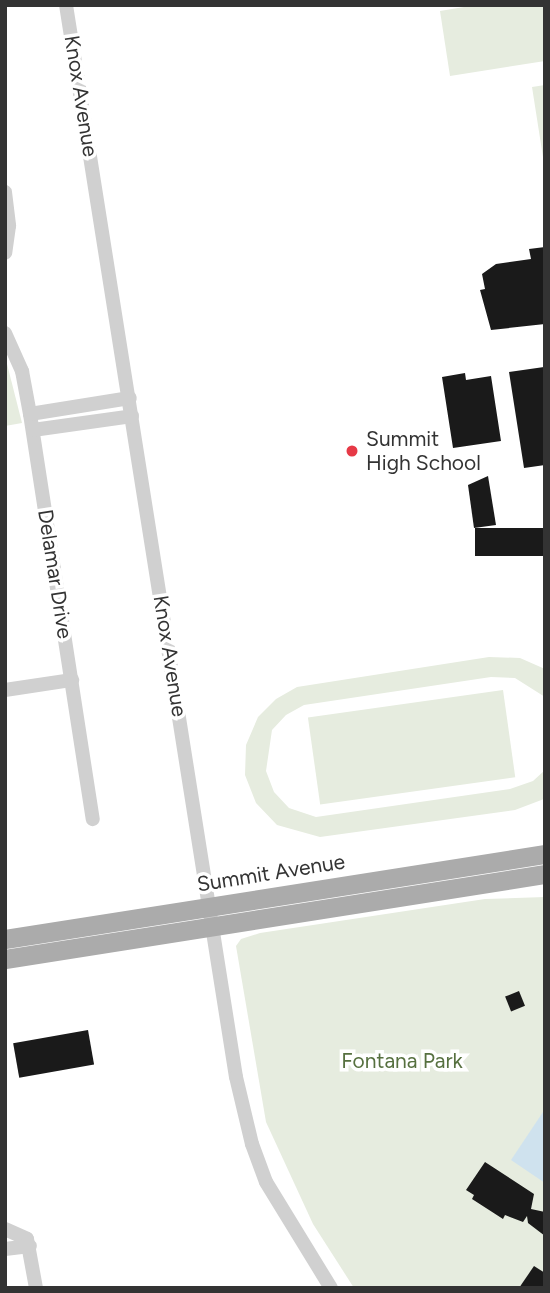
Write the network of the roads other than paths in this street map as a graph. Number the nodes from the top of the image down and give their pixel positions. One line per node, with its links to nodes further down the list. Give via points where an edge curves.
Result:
1 (66, 5): 5 (street, Knox Avenue)
2 (5, 192): 3 (street, via 9,226)
3 (5, 253)
4 (5, 333): 6 (street, Delamar Drive, via 22,371)
5 (130, 398): 6 (street); 7 (street, Knox Avenue)
6 (30, 414): 8 (street, Delamar Drive)
7 (132, 416): 8 (street); 14 (street, Knox Avenue)
8 (33, 430): 9 (street, Delamar Drive)
9 (72, 680): 10 (street); 11 (street, Delamar Drive)
10 (5, 690)
11 (93, 819)
12 (545, 854): 14 (main road, Summit Avenue)
13 (545, 874): 15 (main road, Summit Avenue)
14 (209, 906): 15 (street, Knox Avenue); 16 (main road, Summit Avenue)
15 (213, 926): 17 (main road, Summit Avenue); 22 (street, Knox Avenue, via 252,1144 286,1220)
16 (5, 939)
17 (5, 959)
18 (5, 1229): 19 (street, via 21,1234)
19 (30, 1246): 20 (street); 21 (street)
20 (5, 1249)
21 (36, 1288)
22 (331, 1288)

